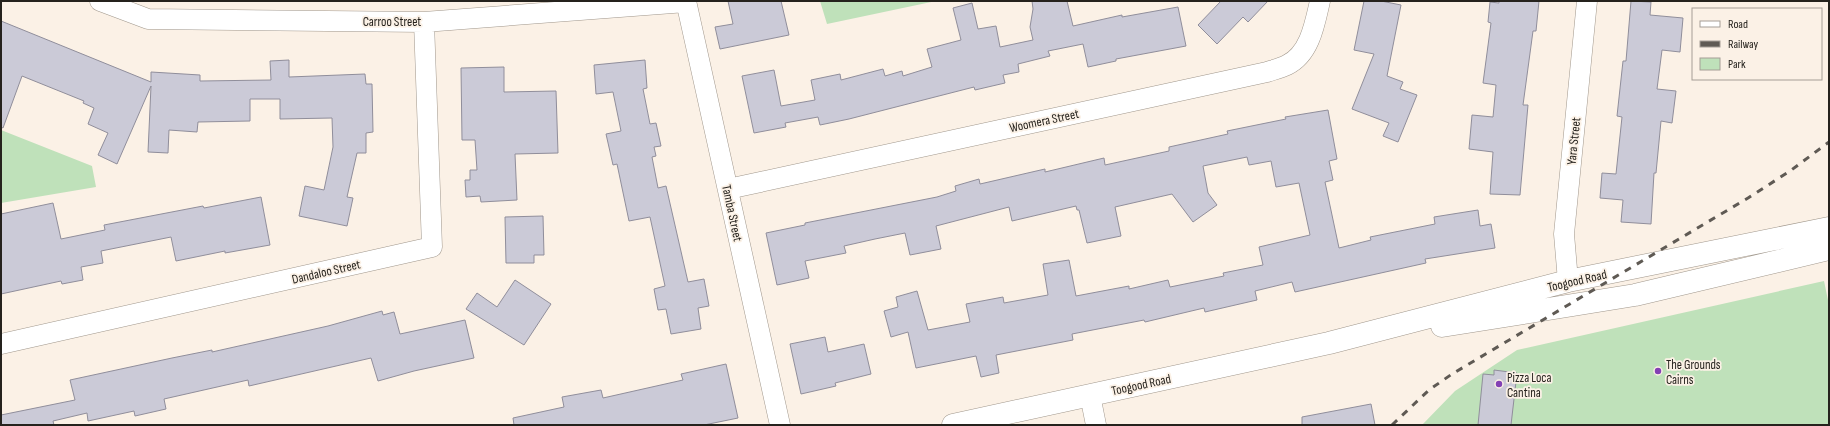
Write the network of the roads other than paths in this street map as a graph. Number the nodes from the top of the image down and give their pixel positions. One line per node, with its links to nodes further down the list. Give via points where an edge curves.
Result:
1 (100, 1): 5 (street, Carroo Street, via 148,19)
2 (1320, 1): 6 (street, Woomera Street, via 1313,30 1303,51 1288,64 1266,72)
3 (1587, 1): 9 (street, Yara Street, via 1564,234)
4 (686, 2): 5 (street, Carroo Street); 6 (street, Tamba Street)
5 (424, 22): 12 (street, Dandaloo Street, via 432,247)
6 (728, 190): 14 (street, Tamba Street)
7 (1829, 228): 9 (street, Toogood Road)
8 (1829, 249): 10 (street, Toogood Road, via 1635,295)
9 (1568, 281): 10 (street); 11 (street, Toogood Road)
10 (1572, 305): 11 (street, Toogood Road)
11 (1329, 343): 13 (street, Toogood Road)
12 (1, 344)
13 (1090, 395): 15 (street, Toogood Road); 16 (street)
14 (780, 425)
15 (953, 425)
16 (1096, 425)

